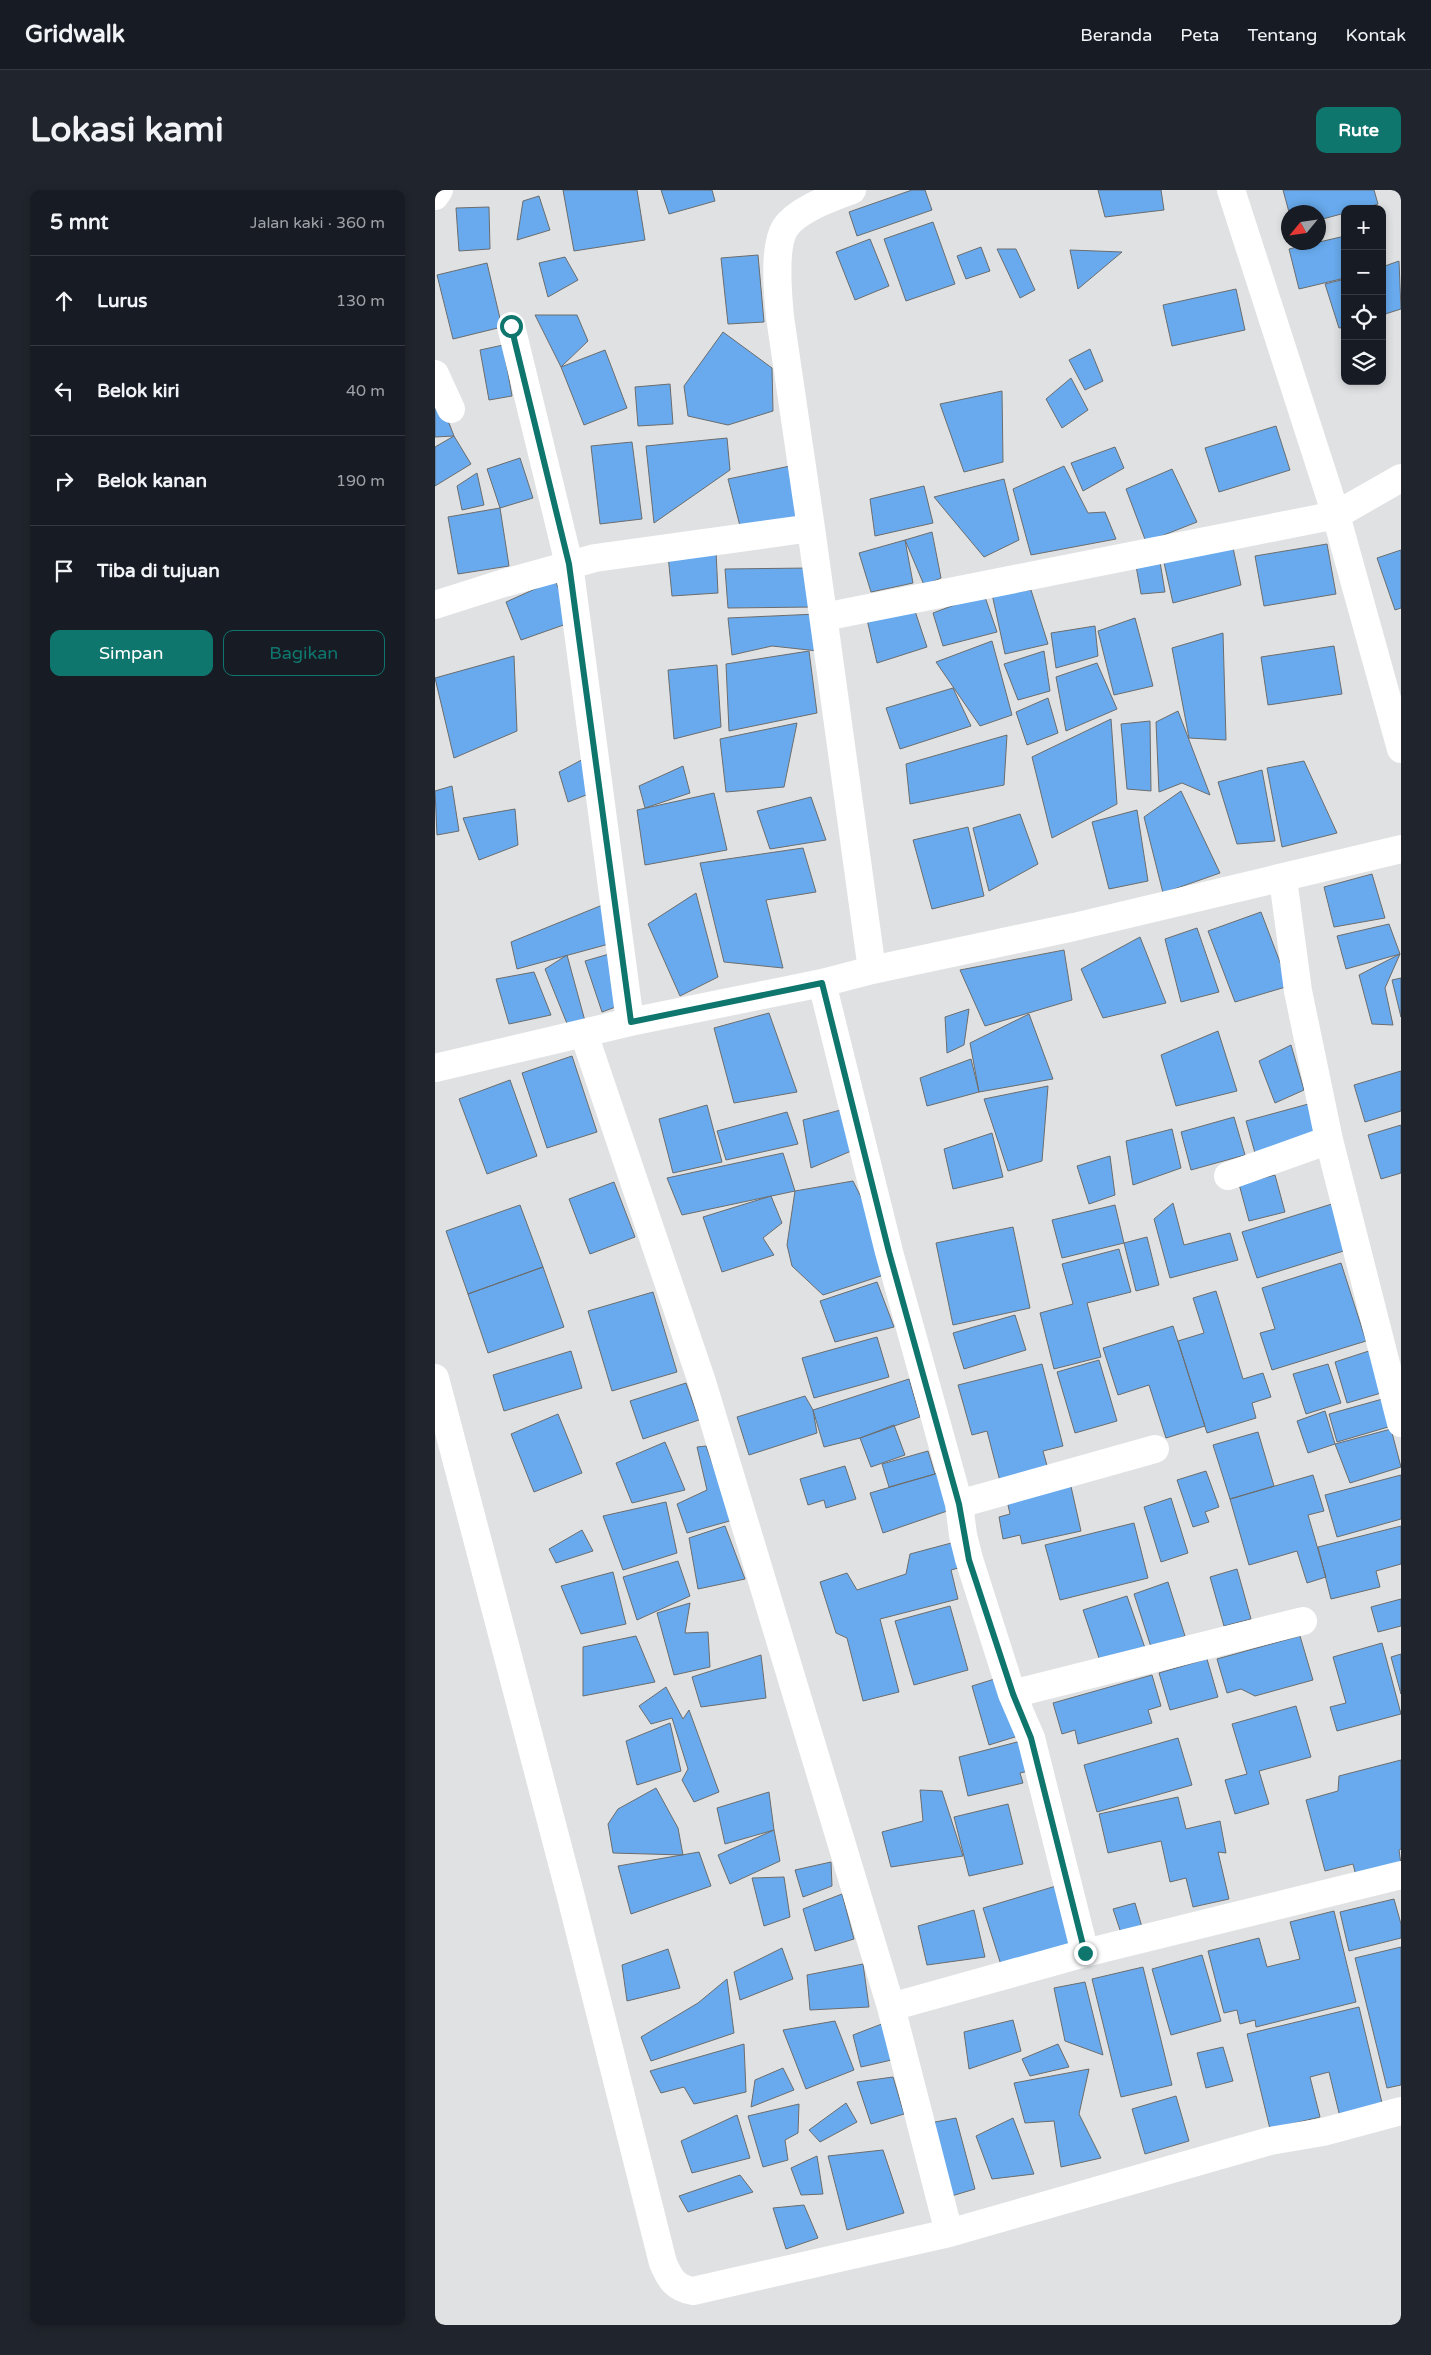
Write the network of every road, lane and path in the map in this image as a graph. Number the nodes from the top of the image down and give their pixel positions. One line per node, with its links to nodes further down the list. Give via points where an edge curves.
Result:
1 (439, 190): 4 (street)
2 (852, 190): 10 (street, via 804,211 785,228 778,257 780,317)
3 (1231, 190): 9 (street)
4 (435, 196)
5 (511, 326): 11 (street)
6 (435, 374): 7 (street)
7 (451, 409)
8 (1401, 478): 9 (street)
9 (1336, 515): 13 (street); 14 (street)
10 (811, 528): 11 (street, via 637,551); 13 (street)
11 (569, 564): 12 (street); 19 (street)
12 (435, 606)
13 (824, 617): 17 (street)
14 (1401, 749)
15 (1401, 849): 16 (street)
16 (1283, 878): 17 (street); 22 (street, via 1298,991)
17 (872, 970): 18 (street)
18 (822, 983): 19 (street); 27 (street, via 889,1252)
19 (631, 1022): 20 (street)
20 (584, 1034): 21 (street); 32 (street, via 702,1382)
21 (435, 1068)
22 (1329, 1140): 23 (street); 25 (street)
23 (1228, 1176)
24 (435, 1378): 34 (street, via 669,2279 681,2289 693,2291)
25 (1401, 1422)
26 (1155, 1449): 27 (street)
27 (959, 1504): 29 (street, via 969,1560)
28 (1303, 1621): 29 (street)
29 (1013, 1694): 31 (street, via 1033,1745)
30 (1401, 1875): 31 (street)
31 (1085, 1953): 32 (street)
32 (891, 2007): 34 (street)
33 (1401, 2111): 34 (street, via 1323,2132 1269,2141)
34 (949, 2233)

